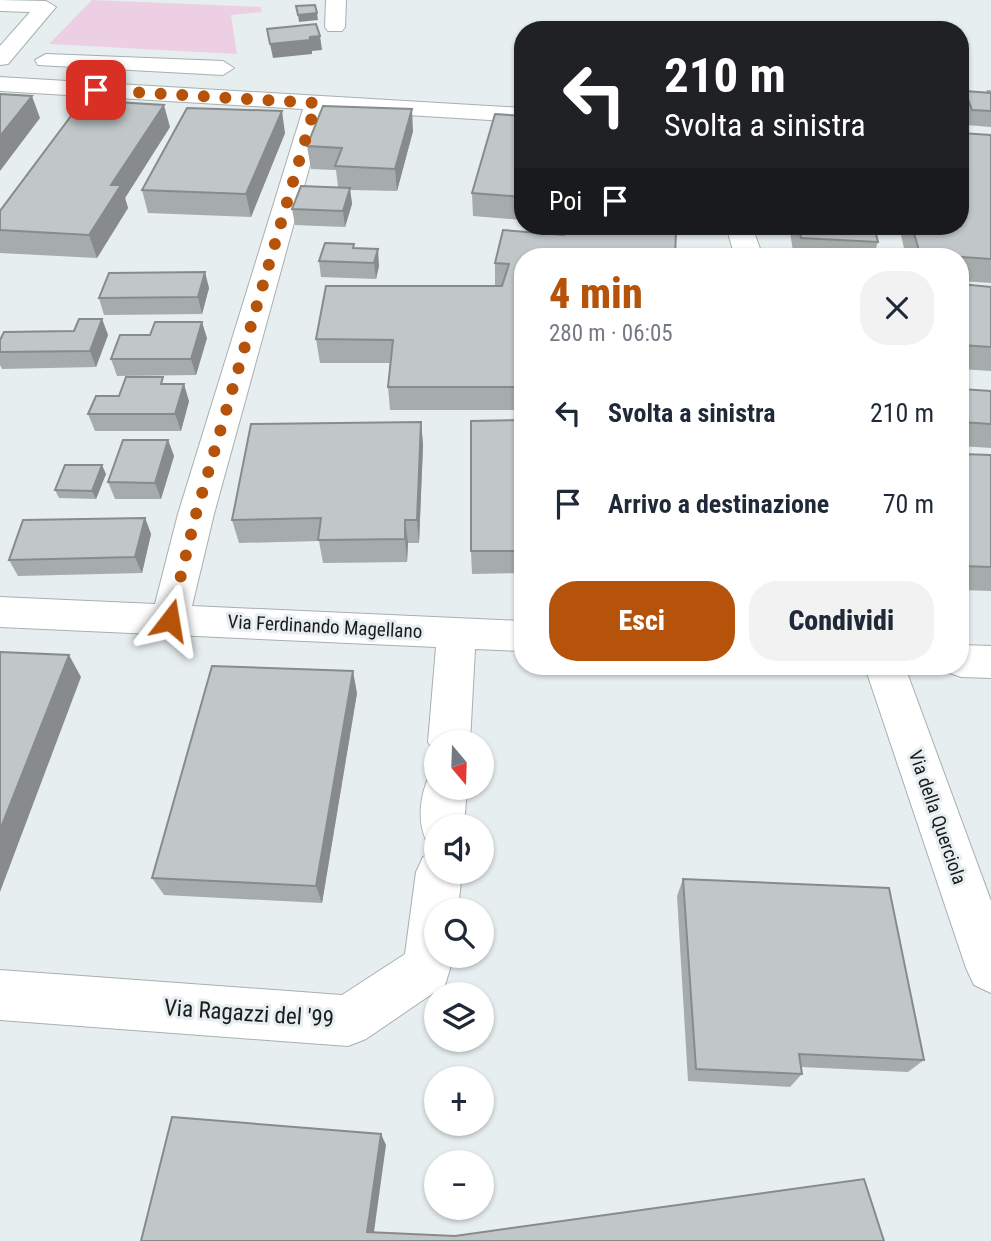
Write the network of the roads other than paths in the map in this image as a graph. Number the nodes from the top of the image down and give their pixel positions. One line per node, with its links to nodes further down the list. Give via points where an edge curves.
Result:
1 (336, 0): 3 (street)
2 (0, 5): 4 (street, via 46,7)
3 (335, 27)
4 (0, 59)
5 (46, 60): 6 (street)
6 (117, 63): 7 (street); 9 (street)
7 (223, 68)
8 (0, 84): 9 (street)
9 (96, 90): 10 (street)
10 (316, 103): 11 (street); 13 (street, via 196,514)
11 (514, 114)
12 (0, 612): 13 (street, Via Ferdinando Magellano)
13 (170, 620): 14 (street, Via Ferdinando Magellano)
14 (457, 632): 15 (street, Via Ferdinando Magellano); 19 (street)
15 (514, 635)
16 (969, 661): 17 (street)
17 (991, 662)
18 (888, 675): 21 (street, Via della Querciola)
19 (450, 730)
20 (438, 884): 22 (street, Via Ragazzi del '99, via 428,968 348,1021)
21 (991, 968)
22 (0, 995)

